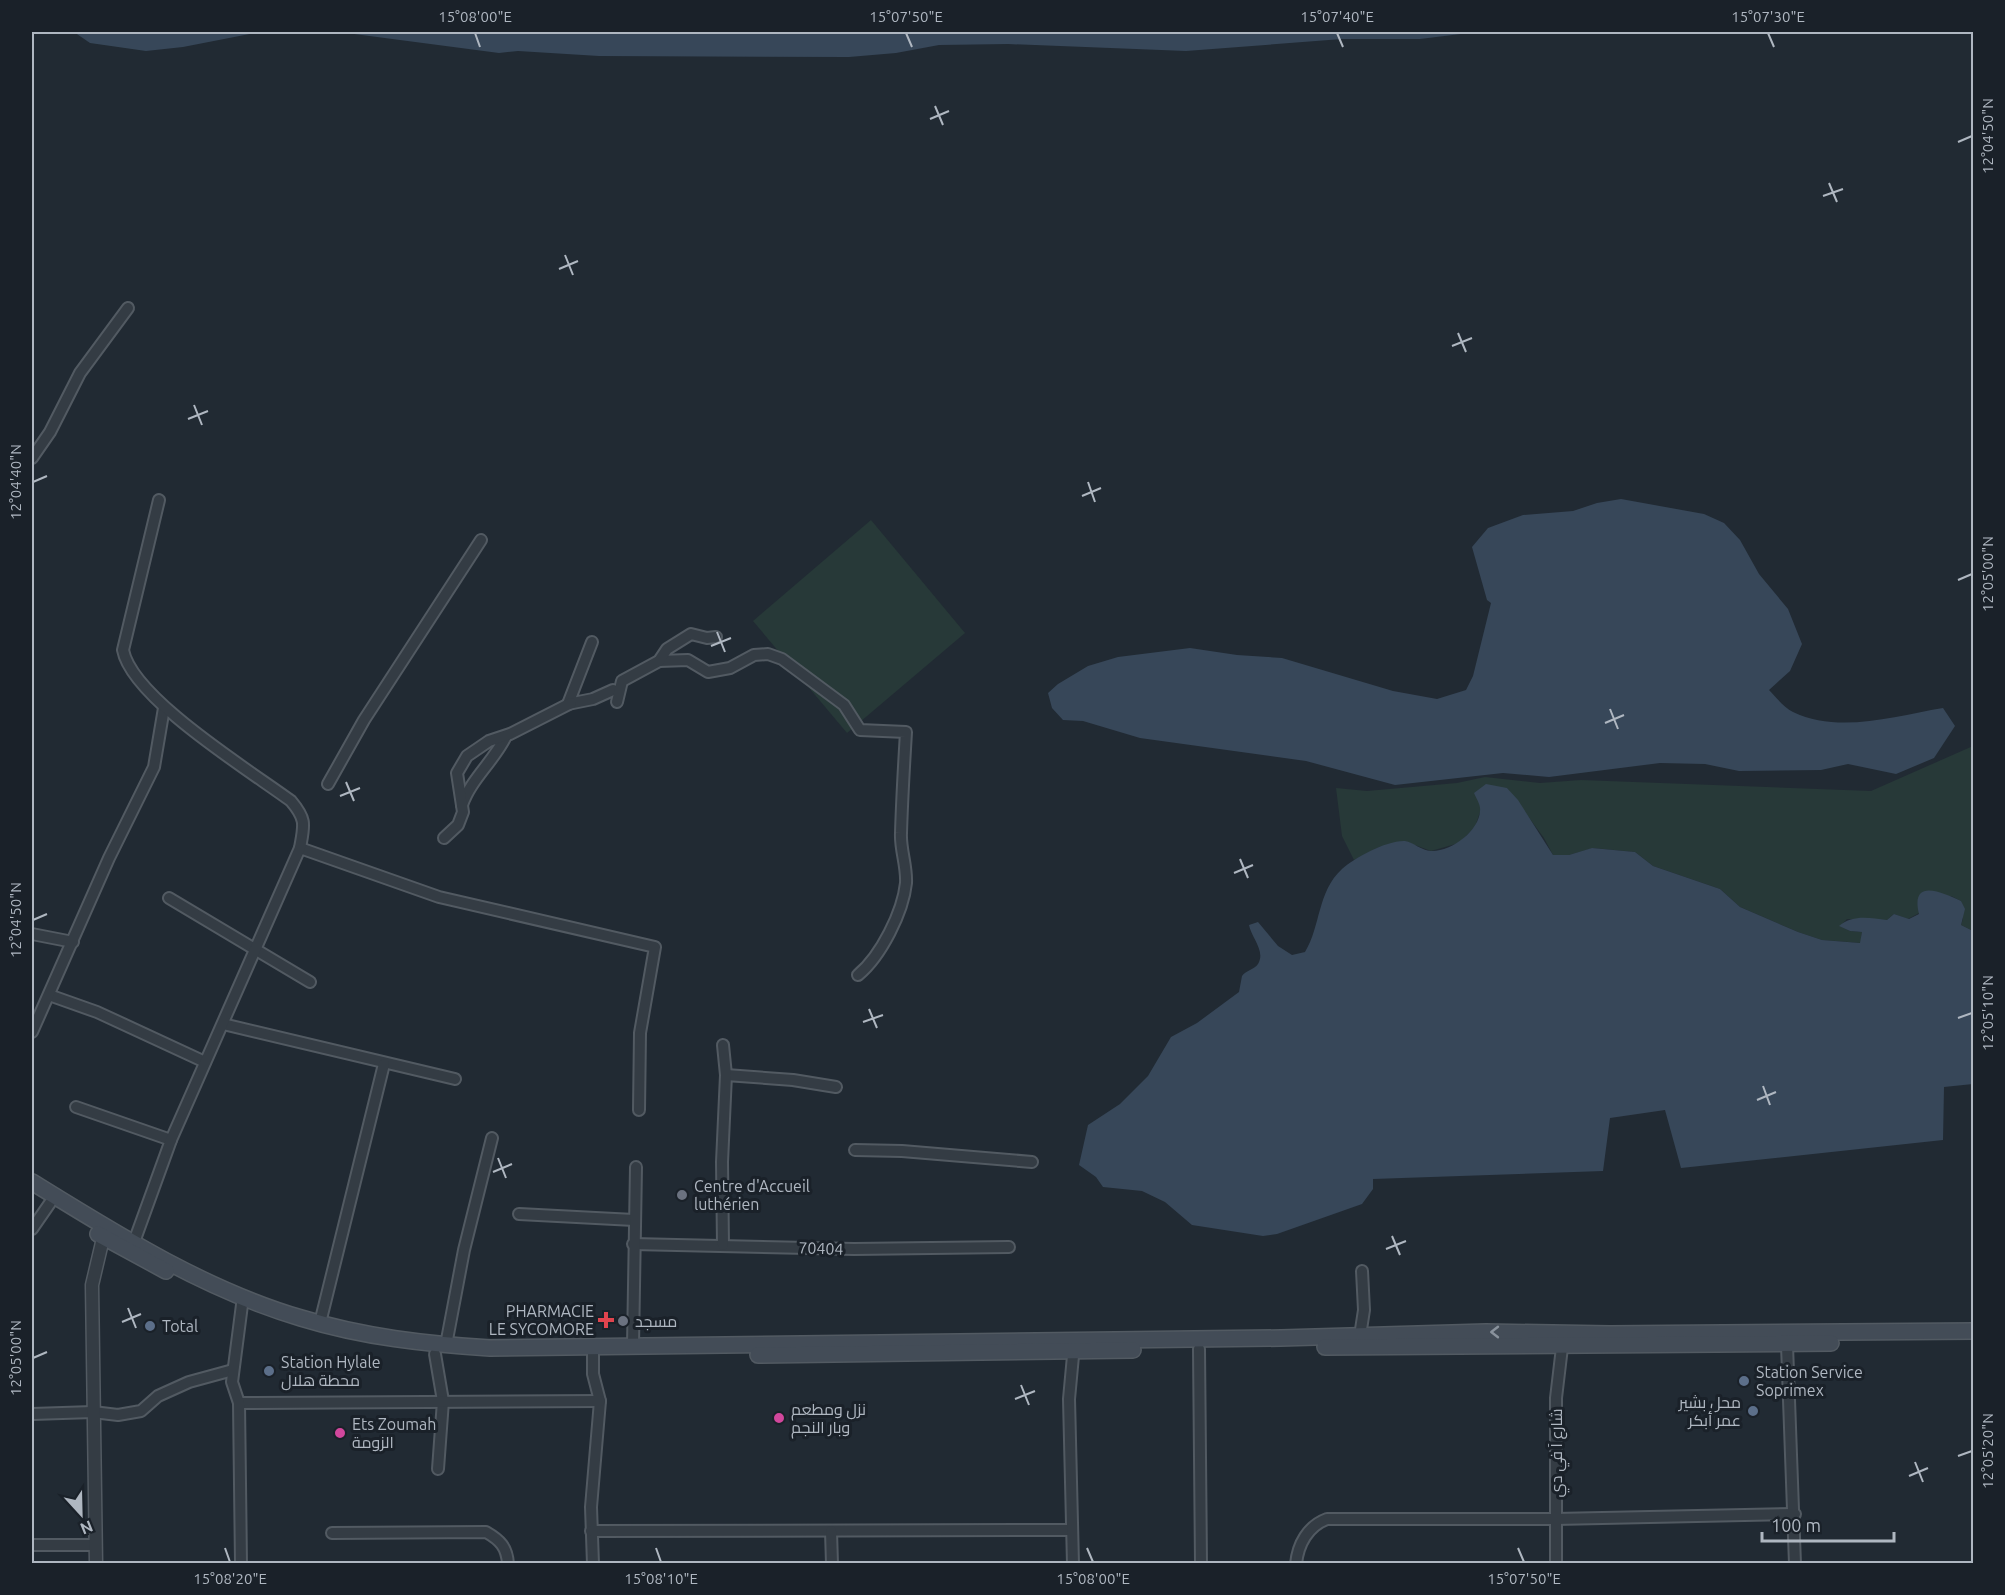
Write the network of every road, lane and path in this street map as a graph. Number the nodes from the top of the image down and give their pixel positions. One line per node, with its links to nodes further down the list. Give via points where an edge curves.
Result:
1 (128, 308): 2 (street, via 80,373)
2 (32, 458)
3 (159, 500): 11 (street, via 123,650 134,678)
4 (481, 540): 13 (street, via 364,720)
5 (716, 637): 7 (street, via 691,634 667,649)
6 (592, 642): 10 (street)
7 (659, 661): 9 (street, via 622,681); 21 (street, via 688,660 708,672 730,668 754,655 768,654 804,673 844,705 860,730 906,732 900,834 906,882 893,926)
8 (613, 690): 10 (street)
9 (617, 702)
10 (571, 704): 12 (street)
11 (164, 708): 16 (street, via 291,801 302,814); 19 (street, via 154,767)
12 (506, 736): 14 (street, via 497,754 467,791); 14 (street, via 481,745 466,756 457,773)
13 (328, 784)
14 (462, 806): 15 (street, via 458,825)
15 (444, 838)
16 (300, 848): 20 (street); 33 (street, via 439,897 656,947 640,1033)
17 (169, 898): 20 (street)
18 (32, 934): 19 (street)
19 (73, 942): 23 (street)
20 (256, 949): 22 (street); 24 (street)
21 (858, 975)
22 (309, 982)
23 (49, 996): 25 (street); 27 (street, via 97,1012)
24 (223, 1024): 27 (street); 28 (street)
25 (32, 1032)
26 (723, 1045): 29 (street)
27 (206, 1062): 35 (street)
28 (384, 1064): 30 (street); 52 (street)
29 (726, 1074): 31 (street); 48 (street)
30 (455, 1079)
31 (836, 1087)
32 (76, 1107): 35 (street)
33 (639, 1110)
34 (492, 1138): 61 (street)
35 (171, 1140): 46 (street)
36 (855, 1150): 37 (street, via 902,1150)
37 (1032, 1162)
38 (636, 1167): 43 (street)
39 (32, 1182): 45 (main road)
40 (32, 1192): 41 (main road)
41 (50, 1203): 44 (street); 45 (main road)
42 (519, 1214): 43 (street)
43 (634, 1220): 47 (street)
44 (32, 1229)
45 (105, 1232): 46 (main road); 51 (main road, via 208,1292); 67 (street, via 92,1285)
46 (134, 1242): 51 (main road)
47 (633, 1244): 48 (street, 70404); 58 (street)
48 (723, 1245): 49 (street, 70404, via 854,1249)
49 (1009, 1247)
50 (1362, 1271): 54 (street, via 1364,1310)
51 (242, 1301): 52 (main road); 61 (main road, via 312,1330 384,1346); 63 (street)
52 (320, 1323): 61 (main road)
53 (1974, 1331): 55 (main road)
54 (1360, 1336): 55 (main road, one-way to 54); 59 (main road)
55 (1563, 1338): 57 (main road); 60 (main road); 71 (street, شارع آ في دي, via 1556,1398)
56 (1974, 1339): 57 (main road)
57 (1787, 1345): 70 (street)
58 (633, 1346): 59 (main road); 62 (main road)
59 (1074, 1346): 60 (main road); 62 (main road); 72 (street, via 1069,1400)
60 (1199, 1348): 84 (street)
61 (441, 1349): 62 (main road); 64 (street)
62 (593, 1352): 65 (street, via 593,1374)
63 (233, 1370): 66 (street, via 232,1382); 67 (street, via 189,1382 158,1396 141,1411 118,1415)
64 (443, 1401): 65 (street); 66 (street); 69 (street)
65 (600, 1401): 73 (street)
66 (239, 1403): 79 (street)
67 (93, 1412): 68 (street); 77 (street)
68 (32, 1414)
69 (438, 1469)
70 (1795, 1514): 71 (street); 87 (street)
71 (1556, 1519): 85 (street, via 1327,1519 1307,1533 1297,1551); 86 (street, شارع آ في دي)
72 (1071, 1530): 74 (street); 83 (street)
73 (591, 1531): 74 (street); 81 (street)
74 (831, 1531): 82 (street)
75 (332, 1533): 80 (street, via 486,1532 500,1539)
76 (32, 1545): 77 (street)
77 (95, 1545): 78 (street)
78 (96, 1563)
79 (241, 1563)
80 (508, 1563)
81 (593, 1563)
82 (832, 1563)
83 (1073, 1563)
84 (1201, 1563)
85 (1296, 1563)
86 (1556, 1563)
87 (1795, 1563)

